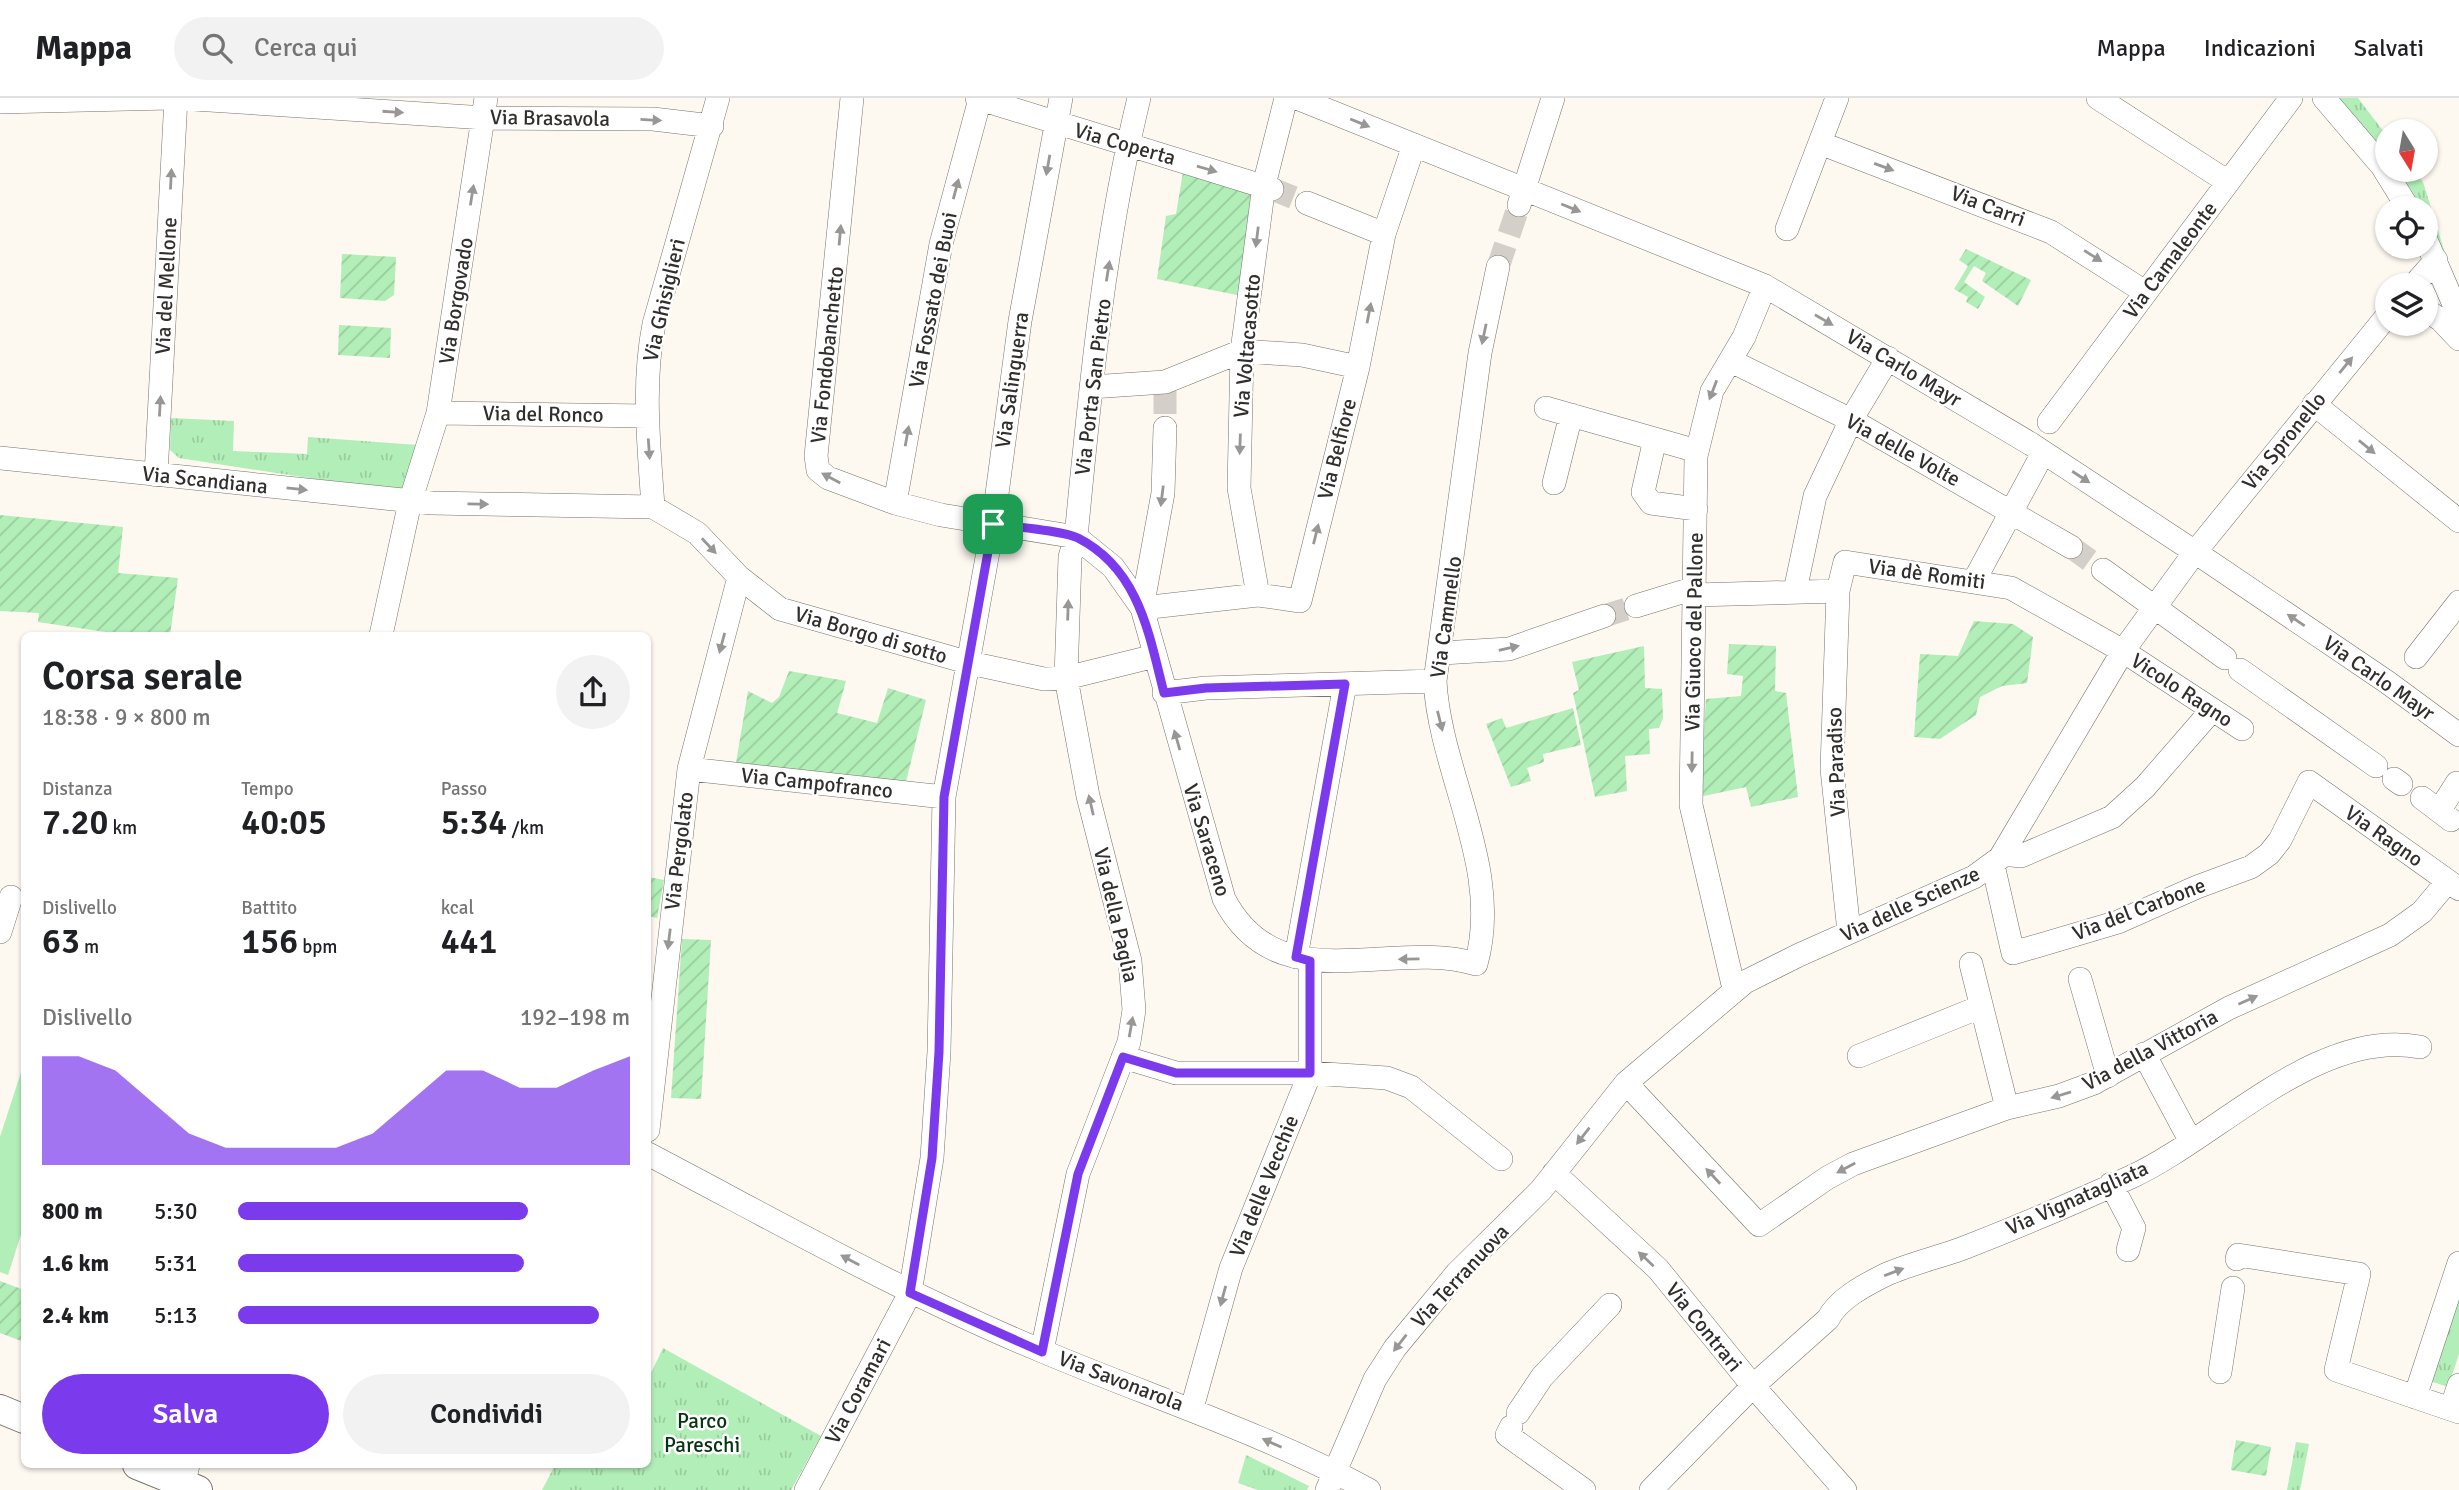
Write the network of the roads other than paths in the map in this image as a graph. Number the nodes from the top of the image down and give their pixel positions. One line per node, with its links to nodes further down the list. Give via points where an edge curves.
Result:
1 (170, 98): 15 (street)
2 (177, 98): 16 (street, Via Brasavola, one-way to 16); 53 (street, Via del Mellone, one-way to 2)
3 (718, 98): 18 (street, Via Ghisiglieri)
4 (852, 98): 56 (street, Via Fondobanchetto, one-way to 4, via 828,478 816,463)
5 (1061, 98): 17 (street, Via Salinguerra)
6 (1139, 98): 21 (street, Via Porta San Pietro)
7 (1286, 98): 23 (street, Via Voltacasotto)
8 (1297, 98): 20 (street, Via Carlo Mayr, one-way to 20)
9 (1553, 98): 25 (street)
10 (1837, 98): 19 (street)
11 (2098, 98): 22 (street)
12 (2291, 98): 22 (street, Via Camaleonte)
13 (2324, 98): 24 (street, via 2382,166)
14 (979, 99): 17 (street, Via Coperta); 56 (street, Via Fossato dei Buoi, one-way to 14, via 941,244)
15 (0, 102)
16 (486, 108): 18 (street, Via Brasavola, one-way to 18); 44 (street, Via Borgovado, one-way to 16)
17 (1055, 124): 21 (street, Via Coperta); 61 (street, Via Salinguerra, one-way to 61, via 1020,321)
18 (712, 126): 46 (street, Via Ghisiglieri, via 654,324)
19 (1820, 143): 27 (street); 32 (street, Via Carri, one-way to 32, via 2051,232)
20 (1414, 145): 25 (street, Via Carlo Mayr); 28 (street, Via Belfiore)
21 (1128, 146): 23 (street, Via Coperta, one-way to 23); 41 (street, Via Porta San Pietro, one-way to 21)
22 (2228, 182): 32 (street, Via Camaleonte)
23 (1268, 187): 37 (street, Via Voltacasotto, one-way to 37)
24 (2401, 196)
25 (1522, 197): 31 (street, Via Carlo Mayr, one-way to 31)
26 (1307, 203): 28 (street)
27 (1787, 229)
28 (1384, 234): 40 (street, Via Belfiore, one-way to 28)
29 (2435, 259): 33 (street)
30 (1498, 267): 79 (street, Via Cammello, one-way to 79, via 1480,354)
31 (1765, 286): 38 (street, Via Carlo Mayr, one-way to 38); 39 (street, Via Giuoco del Pallone)
32 (2145, 292): 50 (street, Via Camaleonte)
33 (2459, 316)
34 (2438, 318): 36 (street)
35 (2375, 332): 42 (street, Via Spronello, one-way to 35)
36 (2459, 339)
37 (1242, 351): 40 (street, via 1302,355); 41 (street, via 1165,386); 71 (street, Via Voltacasotto, one-way to 71, via 1238,488)
38 (1888, 358): 47 (street); 50 (street, Via Carlo Mayr)
39 (1731, 361): 47 (street, Via delle Volte); 51 (street, Via Giuoco del Pallone, one-way to 51, via 1712,391)
40 (1358, 367): 71 (street, Via Belfiore, one-way to 40, via 1300,601)
41 (1091, 387): 62 (street, Via Porta San Pietro)
42 (2314, 404): 60 (street, one-way to 60); 64 (street, Via Spronello)
43 (1546, 408): 45 (street)
44 (438, 413): 46 (street, Via del Ronco); 55 (street, Via Borgovado)
45 (1571, 415): 49 (street); 54 (street)
46 (647, 416): 57 (street, Via Ghisiglieri, one-way to 57)
47 (1851, 420): 59 (street, Via delle Volte); 68 (street, via 1815,495)
48 (1165, 428): 74 (street, one-way to 74, via 1163,493)
49 (1655, 439): 51 (street); 58 (street, via 1644,497 1657,504)
50 (2040, 439): 59 (street, Via Camaleonte); 64 (street, Via Carlo Mayr, one-way to 64)
51 (1697, 451): 58 (street, Via Giuoco del Pallone)
52 (0, 458): 53 (street, Via Scandiana)
53 (156, 475): 55 (street, Via Scandiana, one-way to 55)
54 (1553, 482)
55 (410, 502): 57 (street, Via Borgo di sotto, one-way to 57); 77 (street, Via Borgovado)
56 (895, 503): 61 (street, Via Fondobanchetto)
57 (653, 507): 66 (street, Via Borgo di sotto, one-way to 66, via 697,533)
58 (1696, 509): 70 (street, Via Giuoco del Pallone)
59 (2010, 511): 63 (street, Via delle Volte); 67 (street, Via Camaleonte)
60 (2459, 521)
61 (993, 524): 62 (street, Via Fondobanchetto); 82 (street, Via Salinguerra)
62 (1076, 537): 74 (street, Via Saraceno, via 1113,567); 83 (street, Via Porta San Pietro, one-way to 62, via 1070,557)
63 (2071, 547)
64 (2195, 552): 75 (street, Via delle Scienze); 89 (street, Via Carlo Mayr, one-way to 64)
65 (2103, 569): 75 (street)
66 (739, 577): 82 (street, Via Borgo di sotto, via 780,609); 90 (street, Via Pergolato, one-way to 90)
67 (1974, 581): 69 (street, Via dè Romiti, via 1845,562); 78 (street, Via dè Romiti, via 2011,588)
68 (1795, 591): 69 (street); 70 (street)
69 (1838, 591): 100 (street, Via Paradiso, via 1832,769)
70 (1695, 592): 73 (street); 105 (street, Via Giuoco del Pallone, one-way to 105, via 1691,805)
71 (1258, 595): 74 (street, Via Belfiore)
72 (2459, 601): 81 (street)
73 (1636, 606)
74 (1142, 608): 80 (street, Via Saraceno)
75 (2155, 608): 78 (street, Via delle Scienze); 91 (street)
76 (1604, 616): 79 (street, one-way to 76, via 1509,649)
77 (382, 632)
78 (2123, 651): 87 (street, Vicolo Ragno); 96 (street, Via delle Scienze)
79 (1441, 653): 84 (street, Via Cammello)
80 (1155, 656): 83 (street, Via Borgo di sotto); 86 (street, Via Saraceno)
81 (2416, 657)
82 (970, 663): 83 (street, Via Borgo di sotto, via 1032,677); 94 (street, Via Salinguerra)
83 (1066, 678): 110 (street, Via della Paglia, one-way to 83, via 1133,1015 1132,970 1094,820)
84 (1435, 681): 85 (street); 102 (street, Via Cammello, one-way to 102, via 1437,714 1478,873 1483,926)
85 (1345, 684): 86 (street); 101 (street, Via delle Vecchie)
86 (1164, 693): 101 (street, Via Saraceno, one-way to 86, via 1250,934 1224,899)
87 (2212, 710): 88 (street, Vicolo Ragno); 96 (street, via 2145,788 2112,817 2021,856)
88 (2242, 729)
89 (2459, 735)
90 (689, 769): 94 (street, Via Campofranco); 114 (street, Via Pergolato, one-way to 114)
91 (2390, 776)
92 (2309, 782): 96 (street, Via del Carbone, via 2280,840 2251,867 2118,922 2013,953); 97 (street, Via Ragno)
93 (2457, 783): 95 (street)
94 (944, 797): 125 (street, Via Coramari, via 932,1158)
95 (2437, 810)
96 (1998, 860): 100 (street, Via delle Scienze, via 1975,877)
97 (2453, 885): 108 (street, Via della Vittoria, one-way to 97, via 2229,1008 2390,936)
98 (12, 897): 99 (street)
99 (0, 932)
100 (1849, 932): 105 (street, Via delle Scienze)
101 (1303, 959): 102 (street, Via Saraceno, one-way to 101, via 1450,958); 111 (street, Via delle Vecchie)
102 (1476, 964)
103 (1971, 964): 106 (street)
104 (2080, 979): 112 (street)
105 (1734, 989): 113 (street, Via delle Scienze)
106 (1980, 1007): 109 (street); 115 (street)
107 (2420, 1047): 116 (street, Via Vignatagliata, via 2371,1046 2335,1056)
108 (2144, 1054): 112 (street, Via della Vittoria); 116 (street)
109 (1859, 1056)
110 (1123, 1057): 111 (street, via 1176,1073); 127 (street, Via della Paglia, via 1078,1174)
111 (1310, 1073): 118 (street, via 1399,1082); 132 (street, Via delle Vecchie, one-way to 132, via 1231,1268)
112 (2108, 1076): 115 (street, Via della Vittoria, one-way to 115, via 2059,1096)
113 (1626, 1083): 115 (street, Via della Vittoria, one-way to 113, via 1853,1164 1759,1225); 119 (street, Via Terranuova, one-way to 119)
114 (651, 1104)
115 (2007, 1108)
116 (2190, 1140): 120 (street, Via Vignatagliata, via 2162,1160)
117 (651, 1156): 125 (street, Via Savonarola, one-way to 117)
118 (1501, 1159)
119 (1554, 1173): 130 (street, Via Contrari, one-way to 119, via 1658,1269); 137 (street, Via Terranuova, one-way to 137, via 1443,1289 1395,1348 1376,1379)
120 (2111, 1184): 121 (street, via 2134,1228); 130 (street, Via Vignatagliata, one-way to 120, via 1828,1319 1834,1306 1886,1275 1961,1249)
121 (2128, 1250)
122 (2237, 1259): 131 (street, via 2238,1255 2359,1275 2336,1370)
123 (2459, 1263): 131 (street)
124 (2233, 1288): 128 (street)
125 (910, 1293): 127 (street, Via Savonarola); 140 (street, Via Coramari)
126 (1610, 1306): 142 (street, via 1542,1377 1507,1435)
127 (1042, 1352): 132 (street, Via Savonarola)
128 (2220, 1372)
129 (2459, 1385): 134 (street)
130 (1753, 1386): 139 (street, Via Contrari); 143 (street, Via Vignatagliata)
131 (2415, 1397): 134 (street)
132 (1192, 1408): 137 (street, Via Savonarola, one-way to 132)
133 (0, 1409): 135 (street)
134 (2455, 1410)
135 (21, 1418)
136 (146, 1468): 138 (street)
137 (1331, 1480): 141 (street, Via Savonarola)
138 (188, 1482)
139 (1836, 1487)
140 (806, 1490)
141 (1369, 1490)
142 (1584, 1490)
143 (1651, 1490)

